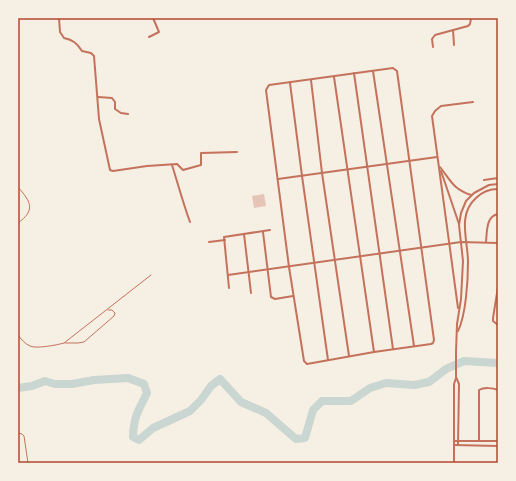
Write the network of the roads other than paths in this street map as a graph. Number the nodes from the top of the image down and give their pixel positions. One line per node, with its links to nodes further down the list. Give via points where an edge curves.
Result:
1 (59, 18): 13 (street, via 60,32 64,38 72,40 82,51 94,56)
2 (153, 18): 5 (street, via 159,32)
3 (471, 18): 4 (street, via 469,25)
4 (452, 30): 6 (street); 7 (street, via 435,35 432,39)
5 (149, 37)
6 (454, 45)
7 (433, 46)
8 (373, 71): 9 (street); 18 (street, via 393,68 396,71); 20 (street)
9 (354, 73): 10 (street); 22 (street)
10 (334, 77): 11 (street); 23 (street)
11 (311, 80): 12 (street); 24 (street)
12 (290, 83): 25 (street); 27 (street, via 269,86 266,90)
13 (97, 97): 15 (street, via 112,98 115,109); 19 (street, via 110,170)
14 (473, 102): 17 (street, via 441,106 435,111 432,116)
15 (128, 114)
16 (237, 152): 19 (street, via 201,153 201,165 183,170)
17 (437, 157): 18 (street); 21 (street)
18 (410, 161): 20 (street); 47 (street)
19 (172, 164): 34 (street)
20 (388, 164): 22 (street); 48 (street)
21 (439, 166): 32 (street, via 452,185); 36 (street); 46 (street)
22 (368, 167): 23 (street); 49 (street)
23 (348, 169): 24 (street); 50 (street)
24 (322, 173): 25 (street); 51 (street)
25 (302, 176): 27 (street); 52 (street)
26 (498, 178): 29 (street, via 486,180)
27 (278, 179): 53 (street)
28 (498, 184): 29 (street)
29 (489, 185): 32 (street)
30 (18, 187): 35 (lane, via 30,202 27,217)
31 (498, 189): 44 (street, via 482,193 469,205 464,225)
32 (472, 195): 36 (street, via 462,209)
33 (498, 214): 43 (street, via 489,220)
34 (190, 222)
35 (18, 224)
36 (459, 225): 42 (street)
37 (270, 230): 38 (street)
38 (262, 232): 39 (street); 54 (street)
39 (244, 234): 40 (street); 55 (street)
40 (224, 239): 41 (street); 57 (street)
41 (209, 242)
42 (461, 242): 44 (street); 46 (street); 62 (street, via 463,261)
43 (486, 242): 44 (street); 45 (street)
44 (466, 243): 65 (street, via 468,282 461,324)
45 (498, 243)
46 (449, 244): 47 (street); 62 (street)
47 (422, 248): 48 (street); 68 (street, via 434,340 433,343)
48 (401, 251): 49 (street); 68 (street)
49 (380, 254): 50 (street); 69 (street)
50 (360, 257): 51 (street); 70 (street)
51 (335, 260): 52 (street); 71 (street)
52 (314, 263): 53 (street); 72 (street)
53 (289, 267): 54 (street); 61 (street)
54 (267, 270): 55 (street); 61 (street, via 271,297 275,299)
55 (249, 272): 57 (street); 60 (street)
56 (151, 275): 63 (lane)
57 (228, 275): 59 (street)
58 (498, 287): 64 (street, via 493,321)
59 (229, 288)
60 (251, 293)
61 (293, 296): 72 (street, via 305,363)
62 (459, 309): 65 (street)
63 (107, 310): 67 (lane); 67 (lane, via 112,310 114,316 84,342)
64 (498, 325)
65 (457, 332): 73 (street)
66 (18, 335): 67 (lane, via 32,347)
67 (64, 343)
68 (414, 346): 69 (street)
69 (393, 349): 70 (street)
70 (374, 352): 71 (street)
71 (349, 356): 72 (street)
72 (328, 360)
73 (456, 377): 75 (street); 76 (street)
74 (498, 390): 83 (street, via 479,390)
75 (454, 402): 76 (street); 77 (street)
76 (458, 402): 78 (street)
77 (454, 425): 78 (street); 80 (street)
78 (458, 425): 81 (street)
79 (18, 433): 89 (lane, via 24,436)
80 (454, 441): 81 (street); 85 (street)
81 (458, 441): 82 (street); 86 (street)
82 (475, 441): 83 (street); 87 (street)
83 (479, 441): 84 (street)
84 (498, 441)
85 (454, 445): 86 (street); 90 (street)
86 (458, 446): 87 (street)
87 (474, 446): 88 (street)
88 (498, 446)
89 (28, 463)
90 (454, 463)

